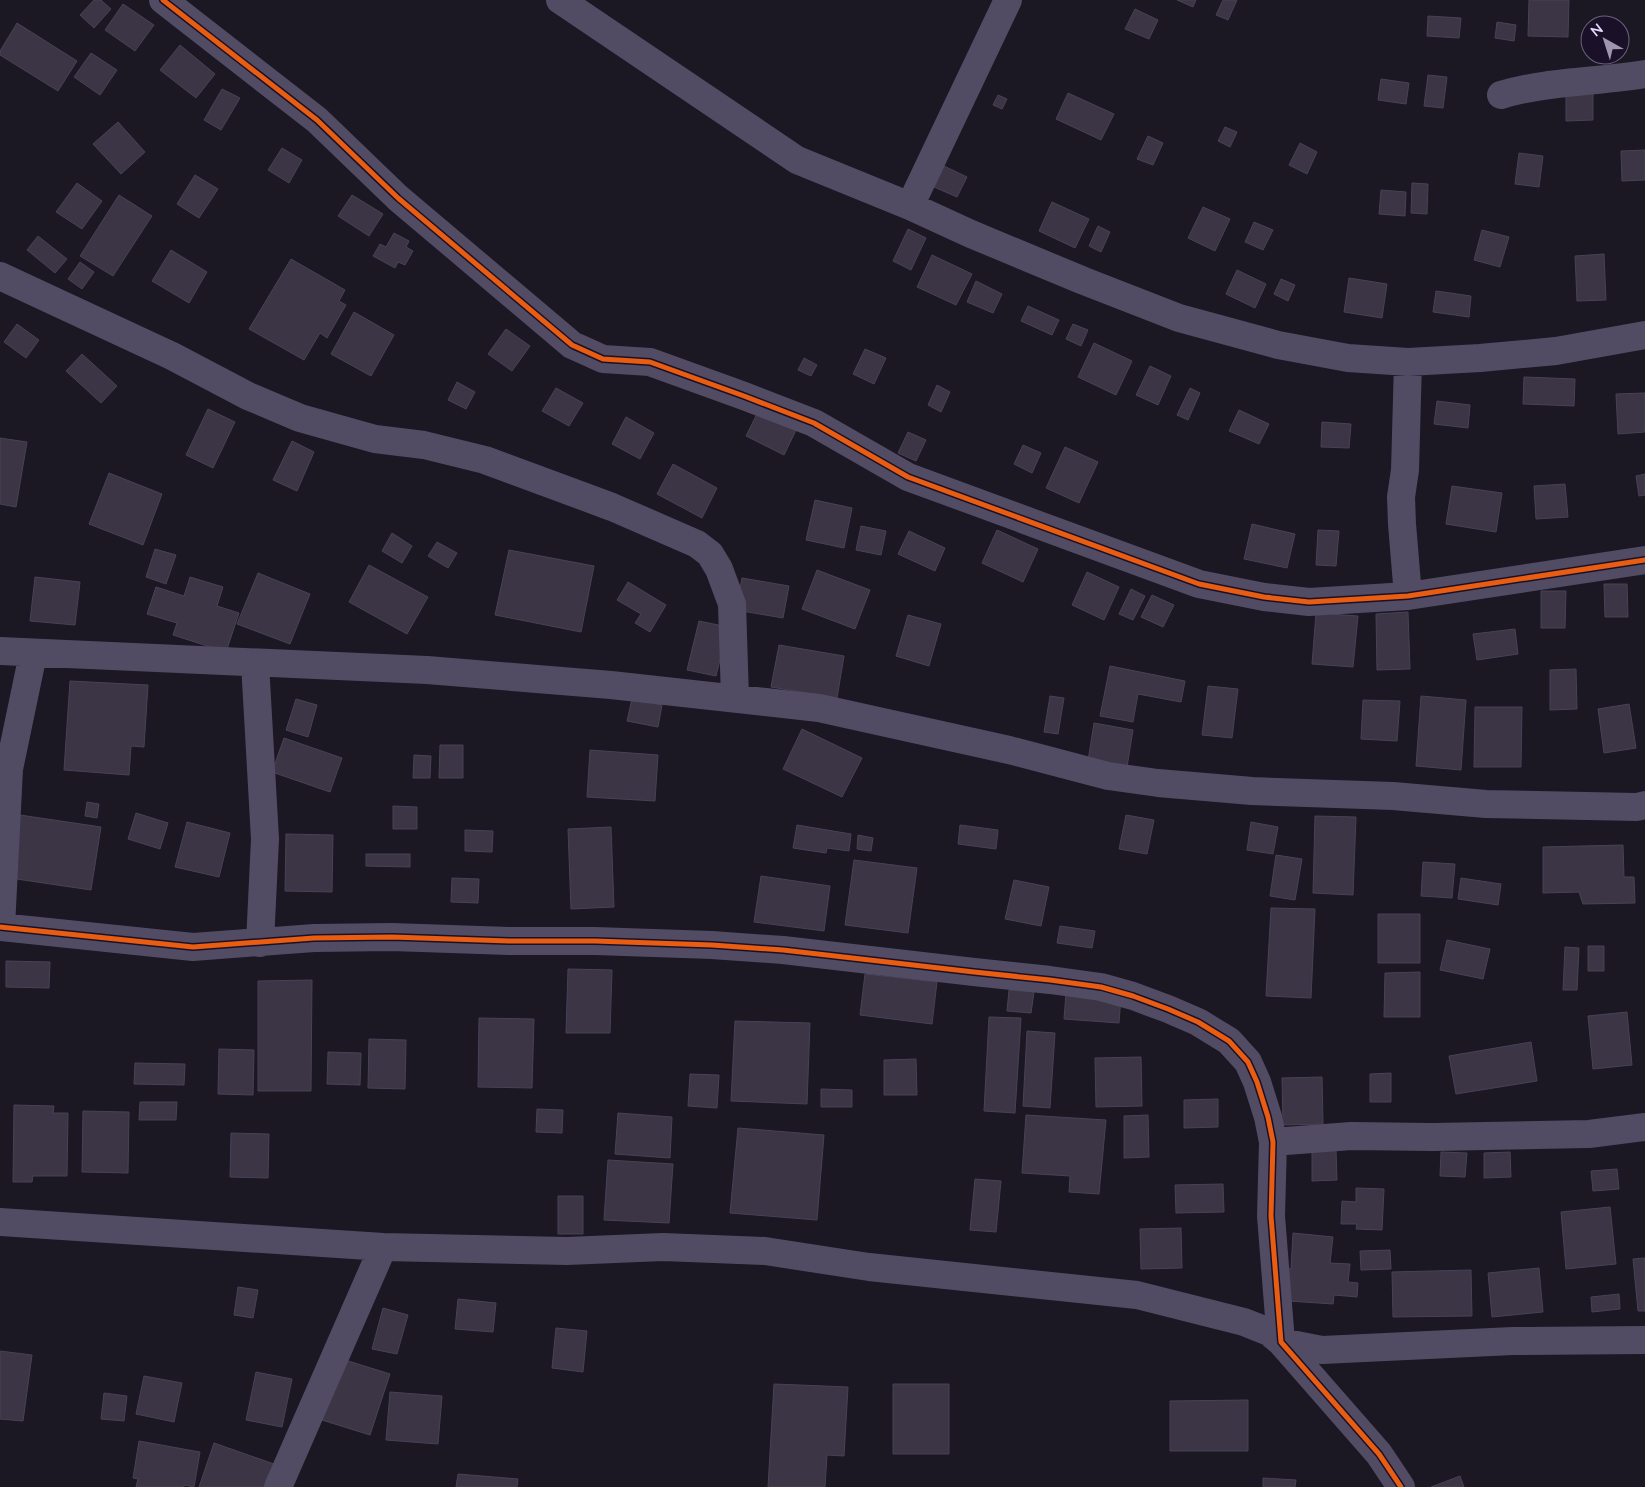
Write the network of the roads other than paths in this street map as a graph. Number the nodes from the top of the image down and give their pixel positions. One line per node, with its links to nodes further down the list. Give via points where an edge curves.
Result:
1 (163, 0): 11 (street, via 317,120 398,198 572,345 603,359 650,362 744,396 814,423 908,477 1199,584 1309,602)
2 (560, 0): 6 (street, via 797,160)
3 (1008, 0): 6 (street)
4 (1645, 74): 5 (street, via 1520,89)
5 (1501, 95)
6 (910, 206): 9 (street, via 988,242 1179,318 1278,345 1348,358)
7 (0, 276): 15 (street, via 300,418 376,439 424,445 485,460 612,506 697,544 710,554 719,569 732,604)
8 (1645, 335): 9 (street, via 1556,351)
9 (1408, 362): 11 (street, via 1405,470 1401,497)
10 (1645, 560): 11 (street)
11 (1408, 596)
12 (0, 651): 13 (street)
13 (33, 654): 14 (street); 17 (street, via 9,769)
14 (256, 663): 15 (street, via 427,670); 18 (street, via 265,839)
15 (735, 698): 16 (street, via 819,708 1009,750 1108,776 1158,783 1486,804)
16 (1645, 805)
17 (0, 928): 18 (street, via 193,947)
18 (260, 942): 20 (street, via 392,938 712,945 836,955 1101,987 1198,1022 1229,1041 1248,1062 1257,1082)
19 (1645, 1127): 20 (street, via 1589,1134 1351,1136)
20 (1273, 1142): 24 (street, via 1271,1216)
21 (0, 1222): 22 (street)
22 (383, 1247): 24 (street, via 567,1251 663,1247 766,1251 869,1267 1137,1295 1244,1322 1269,1332); 25 (street)
23 (1645, 1340): 24 (street, via 1513,1341 1322,1350)
24 (1281, 1342): 26 (street, via 1380,1454)
25 (278, 1487)
26 (1401, 1487)

